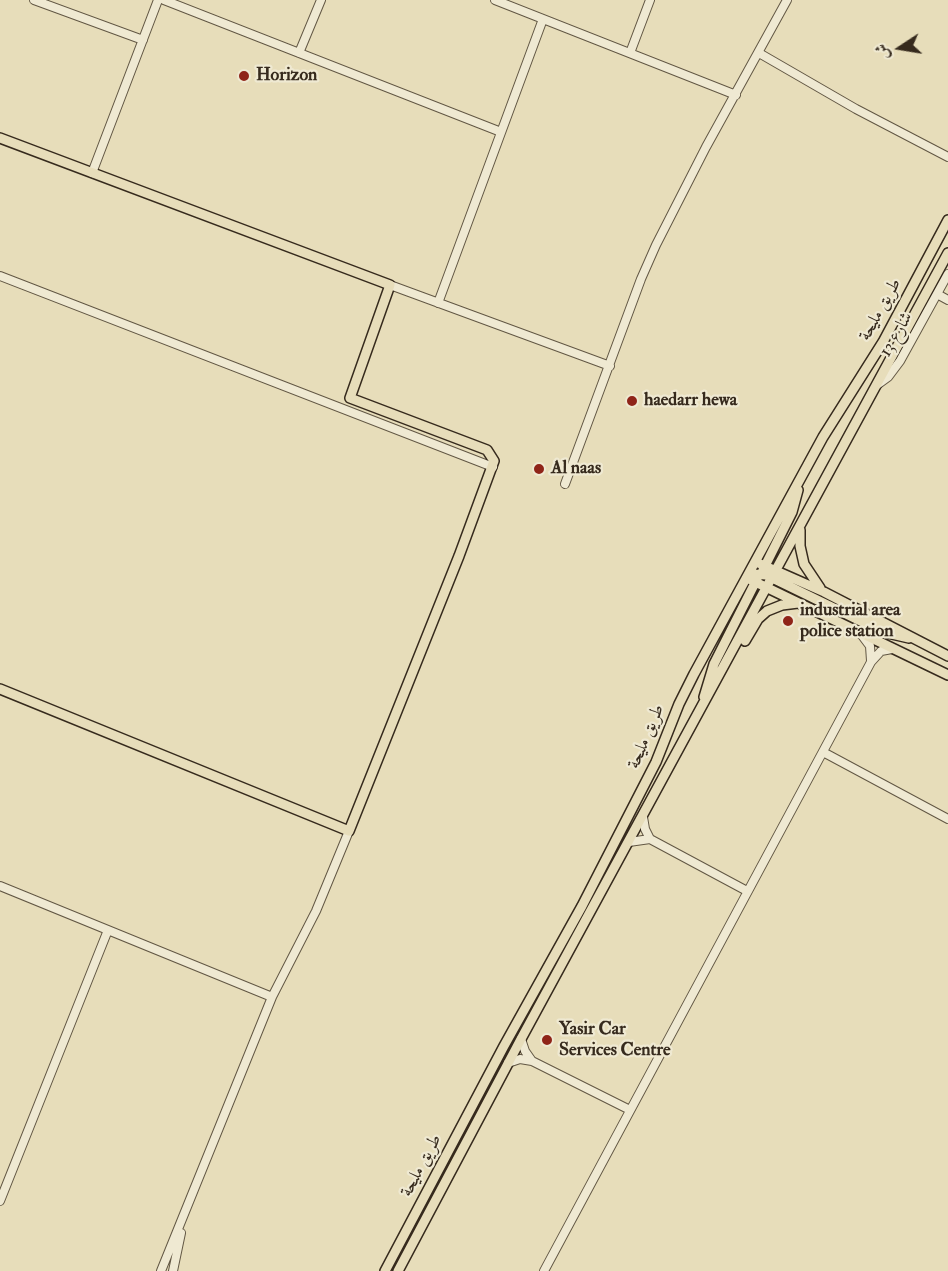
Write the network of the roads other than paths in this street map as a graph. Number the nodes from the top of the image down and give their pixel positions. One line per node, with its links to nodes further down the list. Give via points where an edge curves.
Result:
1 (34, 0): 9 (street)
2 (158, 0): 9 (street)
3 (164, 0): 10 (street)
4 (321, 0): 10 (street)
5 (495, 0): 8 (street)
6 (650, 0): 11 (street)
7 (787, 0): 12 (street)
8 (543, 19): 11 (street); 14 (street)
9 (142, 40): 17 (street)
10 (299, 53): 14 (street)
11 (630, 53): 13 (street)
12 (759, 53): 13 (street); 16 (street)
13 (736, 95): 26 (street, via 656,245)
14 (501, 132): 25 (street)
15 (0, 138): 17 (main road)
16 (948, 157)
17 (92, 173): 22 (main road)
18 (948, 220): 31 (main road, طريق مليحة, via 883,342 833,419 799,484)
19 (948, 253): 27 (main road, طريق مليحة)
20 (948, 274): 23 (street, شارع 13)
21 (0, 276): 28 (street)
22 (390, 285): 25 (street); 28 (main road, via 350,398 487,450)
23 (937, 294): 24 (street); 27 (street, شارع 13, via 897,366)
24 (948, 300)
25 (438, 303): 26 (street)
26 (610, 366): 29 (street)
27 (877, 386): 30 (main road, طريق مليحة)
28 (493, 467): 47 (main road)
29 (565, 484)
30 (801, 525): 31 (main road, طريق مليحة); 33 (main road, via 804,564)
31 (761, 572): 32 (main road, طريق مليحة); 33 (main road); 36 (main road, via 883,632); 43 (main road, via 710,672); 59 (main road, طريق مليحة, via 687,687 656,762 582,906)
32 (767, 587): 34 (main road); 38 (main road, طريق مليحة)
33 (824, 592): 36 (main road)
34 (801, 603): 35 (main road); 38 (main road, via 767,611)
35 (860, 633): 37 (main road); 40 (street, via 870,646)
36 (915, 638): 39 (main road)
37 (892, 649): 40 (street, via 877,654); 41 (main road)
38 (733, 650): 43 (main road, طريق مليحة)
39 (948, 656)
40 (871, 662): 44 (street)
41 (948, 675)
42 (0, 689): 47 (main road)
43 (703, 705): 45 (main road, طريق مليحة)
44 (823, 752): 46 (street); 51 (street)
45 (643, 817): 48 (street); 49 (main road, طريق مليحة)
46 (948, 819)
47 (349, 831): 53 (street, via 316,911)
48 (650, 839): 49 (street); 51 (street)
49 (629, 842): 54 (main road, طريق مليحة)
50 (0, 886): 52 (street)
51 (747, 891): 57 (street)
52 (108, 930): 53 (street); 58 (street)
53 (272, 997): 60 (street)
54 (521, 1039): 55 (street); 56 (main road, طريق مليحة)
55 (532, 1061): 56 (street); 57 (street)
56 (508, 1063): 61 (main road, طريق مليحة)
57 (630, 1110): 66 (street)
58 (0, 1201)
59 (413, 1217): 61 (main road); 64 (main road, طريق مليحة)
60 (181, 1225): 62 (street); 63 (street)
61 (419, 1231): 65 (main road, طريق مليحة)
62 (161, 1271)
63 (173, 1271)
64 (385, 1271)
65 (398, 1271)
66 (544, 1271)

